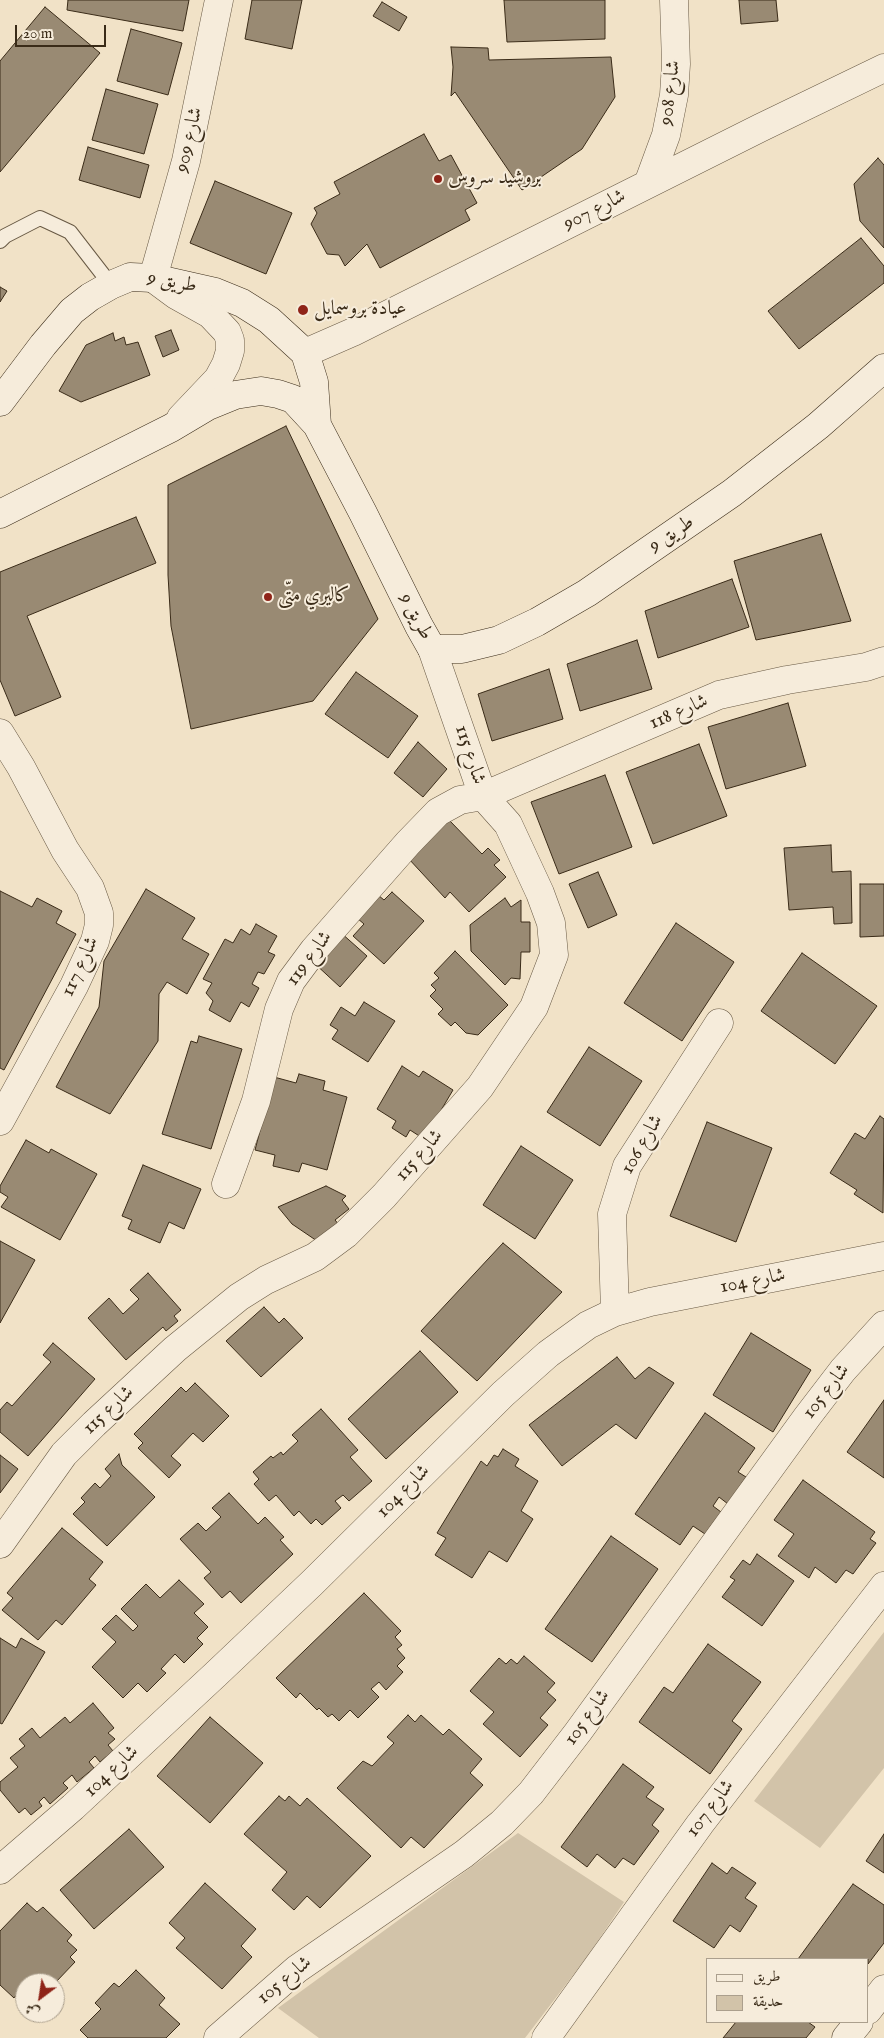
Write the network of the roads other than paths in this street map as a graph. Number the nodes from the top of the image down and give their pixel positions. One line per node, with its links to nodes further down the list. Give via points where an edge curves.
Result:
1 (219, 0): 6 (street, شارع 909, via 186,161)
2 (674, 0): 4 (street, شارع 908, via 674,95 666,135)
3 (884, 68): 4 (street, شارع 907)
4 (648, 184): 8 (street, شارع 907)
5 (0, 241): 7 (lane, via 40,218 70,232)
6 (153, 278): 7 (street, 9 طريق, via 130,277); 8 (street, 9 طريق, via 215,292 242,303 268,320); 12 (street, via 210,314 230,340 226,364 218,379)
7 (111, 285): 10 (street, 9 طريق, via 72,311)
8 (305, 353): 11 (street, 9 طريق, via 314,382)
9 (884, 368): 14 (street, طريق 9, via 818,426 746,482 586,593 498,640 462,649)
10 (0, 402)
11 (317, 425): 12 (street, 9 طريق, via 293,399 261,391 235,395 208,406); 14 (street, 9 طريق)
12 (171, 428): 13 (street, 9 طريق)
13 (0, 514)
14 (432, 649): 17 (street, شارع 115)
15 (884, 661): 17 (street, شارع 118, via 719,696)
16 (0, 733): 19 (street, شارع 117, via 64,850 90,888 99,913 95,941 74,986)
17 (483, 796): 20 (street, شارع 119, via 460,800 438,812 314,950 291,981 279,1009 256,1101); 24 (street, شارع 115, via 508,824 551,923 554,955 534,1007 480,1087 384,1196 346,1234 315,1257 239,1297 175,1349 64,1454)
18 (719, 1023): 22 (street, شارع 106, via 627,1166 612,1214)
19 (0, 1121)
20 (226, 1184)
21 (884, 1256): 22 (street, شارع 104, via 650,1302)
22 (615, 1312): 26 (street, شارع 104, via 588,1325 548,1354 503,1394 209,1681)
23 (884, 1325): 30 (street, شارع 105, via 843,1370 807,1417 531,1793 502,1823 464,1854 297,1969)
24 (0, 1544)
25 (884, 1586): 31 (street, شارع 107, via 700,1824)
26 (0, 1870)
27 (884, 1989): 28 (street)
28 (869, 2009)
29 (857, 2023): 32 (street)
30 (218, 2038)
31 (546, 2038)
32 (846, 2038)

